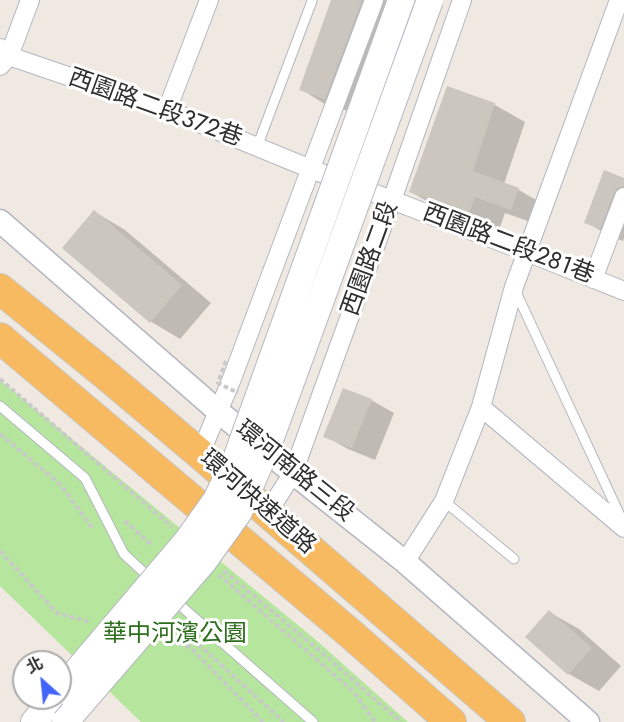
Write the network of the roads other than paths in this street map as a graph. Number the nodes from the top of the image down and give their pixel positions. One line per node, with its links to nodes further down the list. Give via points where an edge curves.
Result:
1 (30, 0): 9 (street)
2 (209, 0): 10 (street)
3 (374, 0): 12 (street)
4 (401, 0): 36 (main road, bridge, via 236,459 216,500 187,541)
5 (430, 0): 29 (main road, bridge, via 270,440)
6 (462, 0): 14 (street, 西園路二段)
7 (620, 0): 16 (street)
8 (312, 1): 11 (lane)
9 (3, 57): 10 (street, 西園路二段372巷)
10 (167, 110): 11 (street, 西園路二段372巷)
11 (257, 147): 12 (street, 西園路二段372巷)
12 (310, 169): 14 (street, 西園路二段372巷); 25 (street)
13 (624, 197): 17 (street)
14 (392, 200): 16 (street, 西園路二段281巷); 27 (street, 西園路二段)
15 (0, 221): 25 (street, 環河南路三段)
16 (527, 252): 17 (street, 西園路二段281巷); 18 (street)
17 (593, 279): 20 (street, 西園路二段281巷)
18 (514, 287): 24 (street); 30 (lane)
19 (0, 289): 26 (highway, 環河快速道路)
20 (624, 291)
21 (0, 308): 35 (highway, via 170,455)
22 (0, 338): 35 (highway, 環河快速道路)
23 (0, 406): 33 (lane, via 85,478 124,554)
24 (481, 407): 28 (street); 30 (street)
25 (219, 412): 26 (street); 27 (street, 環河南路三段)
26 (200, 454): 29 (highway, 環河快速道路)
27 (293, 473): 29 (street, 西園路二段); 32 (street, 環河南路三段)
28 (444, 501): 31 (lane); 32 (street)
29 (253, 512): 39 (main road, bridge, via 210,567); 42 (highway, 環河快速道路)
30 (624, 526)
31 (514, 560)
32 (405, 562): 43 (street, 環河南路三段)
33 (158, 585)
34 (167, 593): 40 (lane)
35 (352, 635): 41 (highway, 環河快速道路)
36 (72, 677)
37 (44, 710): 38 (main road)
38 (34, 722)
39 (65, 722)
40 (313, 722)
41 (451, 722)
42 (510, 722)
43 (588, 722)

